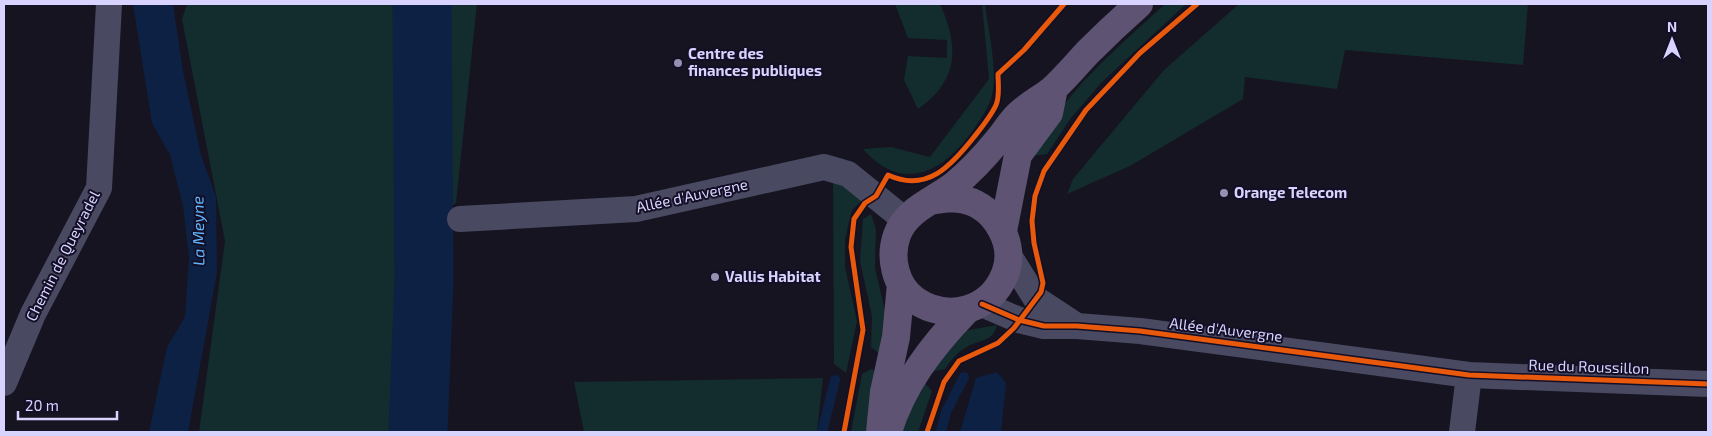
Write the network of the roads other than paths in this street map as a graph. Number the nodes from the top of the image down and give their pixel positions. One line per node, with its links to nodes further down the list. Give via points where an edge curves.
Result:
1 (109, 4): 12 (street, Chemin de Queyradel, via 99,188 33,314)
2 (1139, 4): 3 (main road)
3 (1054, 88): 4 (main road, via 1018,114 972,168); 7 (main road, via 1048,113 1018,155)
4 (931, 201): 6 (main road); 7 (main road, via 948,198 972,203 993,217)
5 (460, 219): 6 (street, Allée d'Auvergne, via 636,210 824,167 848,174)
6 (905, 220): 8 (main road, via 893,251 894,268)
7 (1005, 243): 9 (main road, via 1006,273 997,290); 10 (street, Allée d'Auvergne, via 1036,299)
8 (900, 284): 9 (main road, via 913,299 929,308 947,313); 14 (main road, via 896,337)
9 (974, 307): 10 (street, Allée d'Auvergne, via 1044,326); 15 (main road, via 943,335 916,371)
10 (1076, 326): 11 (street, Allée d'Auvergne, via 1140,331)
11 (1469, 375): 13 (street, Rue du Roussillon); 16 (street)
12 (4, 383)
13 (1708, 384)
14 (880, 432)
15 (888, 432)
16 (1462, 432)

